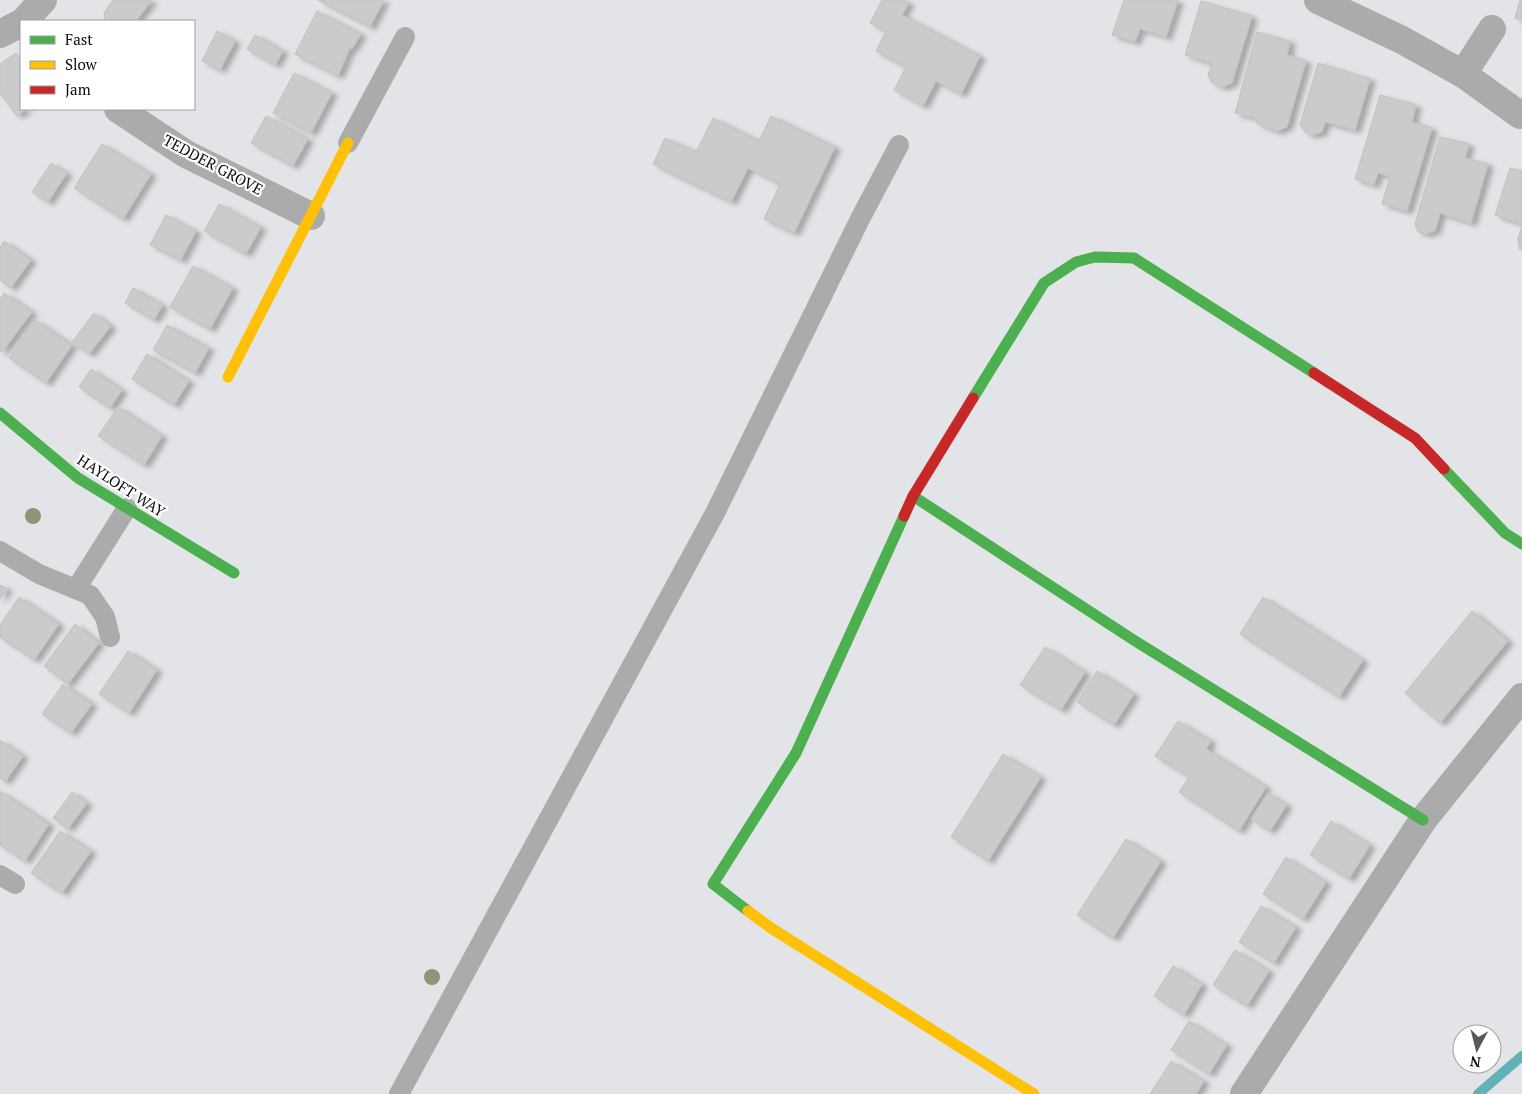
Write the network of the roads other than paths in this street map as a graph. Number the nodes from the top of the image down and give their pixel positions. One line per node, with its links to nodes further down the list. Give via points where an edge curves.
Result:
1 (1318, 0): 6 (street, via 1402,40)
2 (20, 22): 4 (street)
3 (1492, 29): 6 (street)
4 (0, 34)
5 (405, 37): 9 (lane)
6 (1463, 74): 8 (street)
7 (120, 110): 11 (street, TEDDER GROVE, via 186,154)
8 (1520, 115)
9 (348, 143): 11 (street)
10 (899, 145): 23 (lane, via 715,513)
11 (311, 216): 12 (street)
12 (228, 377)
13 (0, 413): 15 (street, HAYLOFT WAY, via 78,478)
14 (913, 496): 16 (street, via 1044,283 1068,264 1100,254 1134,258 1415,438 1505,533); 22 (street, via 1140,644); 24 (street, via 796,753 713,884 771,928)
15 (127, 508): 18 (street, HAYLOFT WAY); 19 (lane)
16 (1522, 544)
17 (0, 551): 19 (lane, via 39,574)
18 (234, 573)
19 (76, 589): 20 (lane, via 90,595 105,617)
20 (110, 637)
21 (1522, 697): 22 (street)
22 (1423, 820): 25 (street)
23 (399, 1094)
24 (1034, 1094)
25 (1244, 1094)

